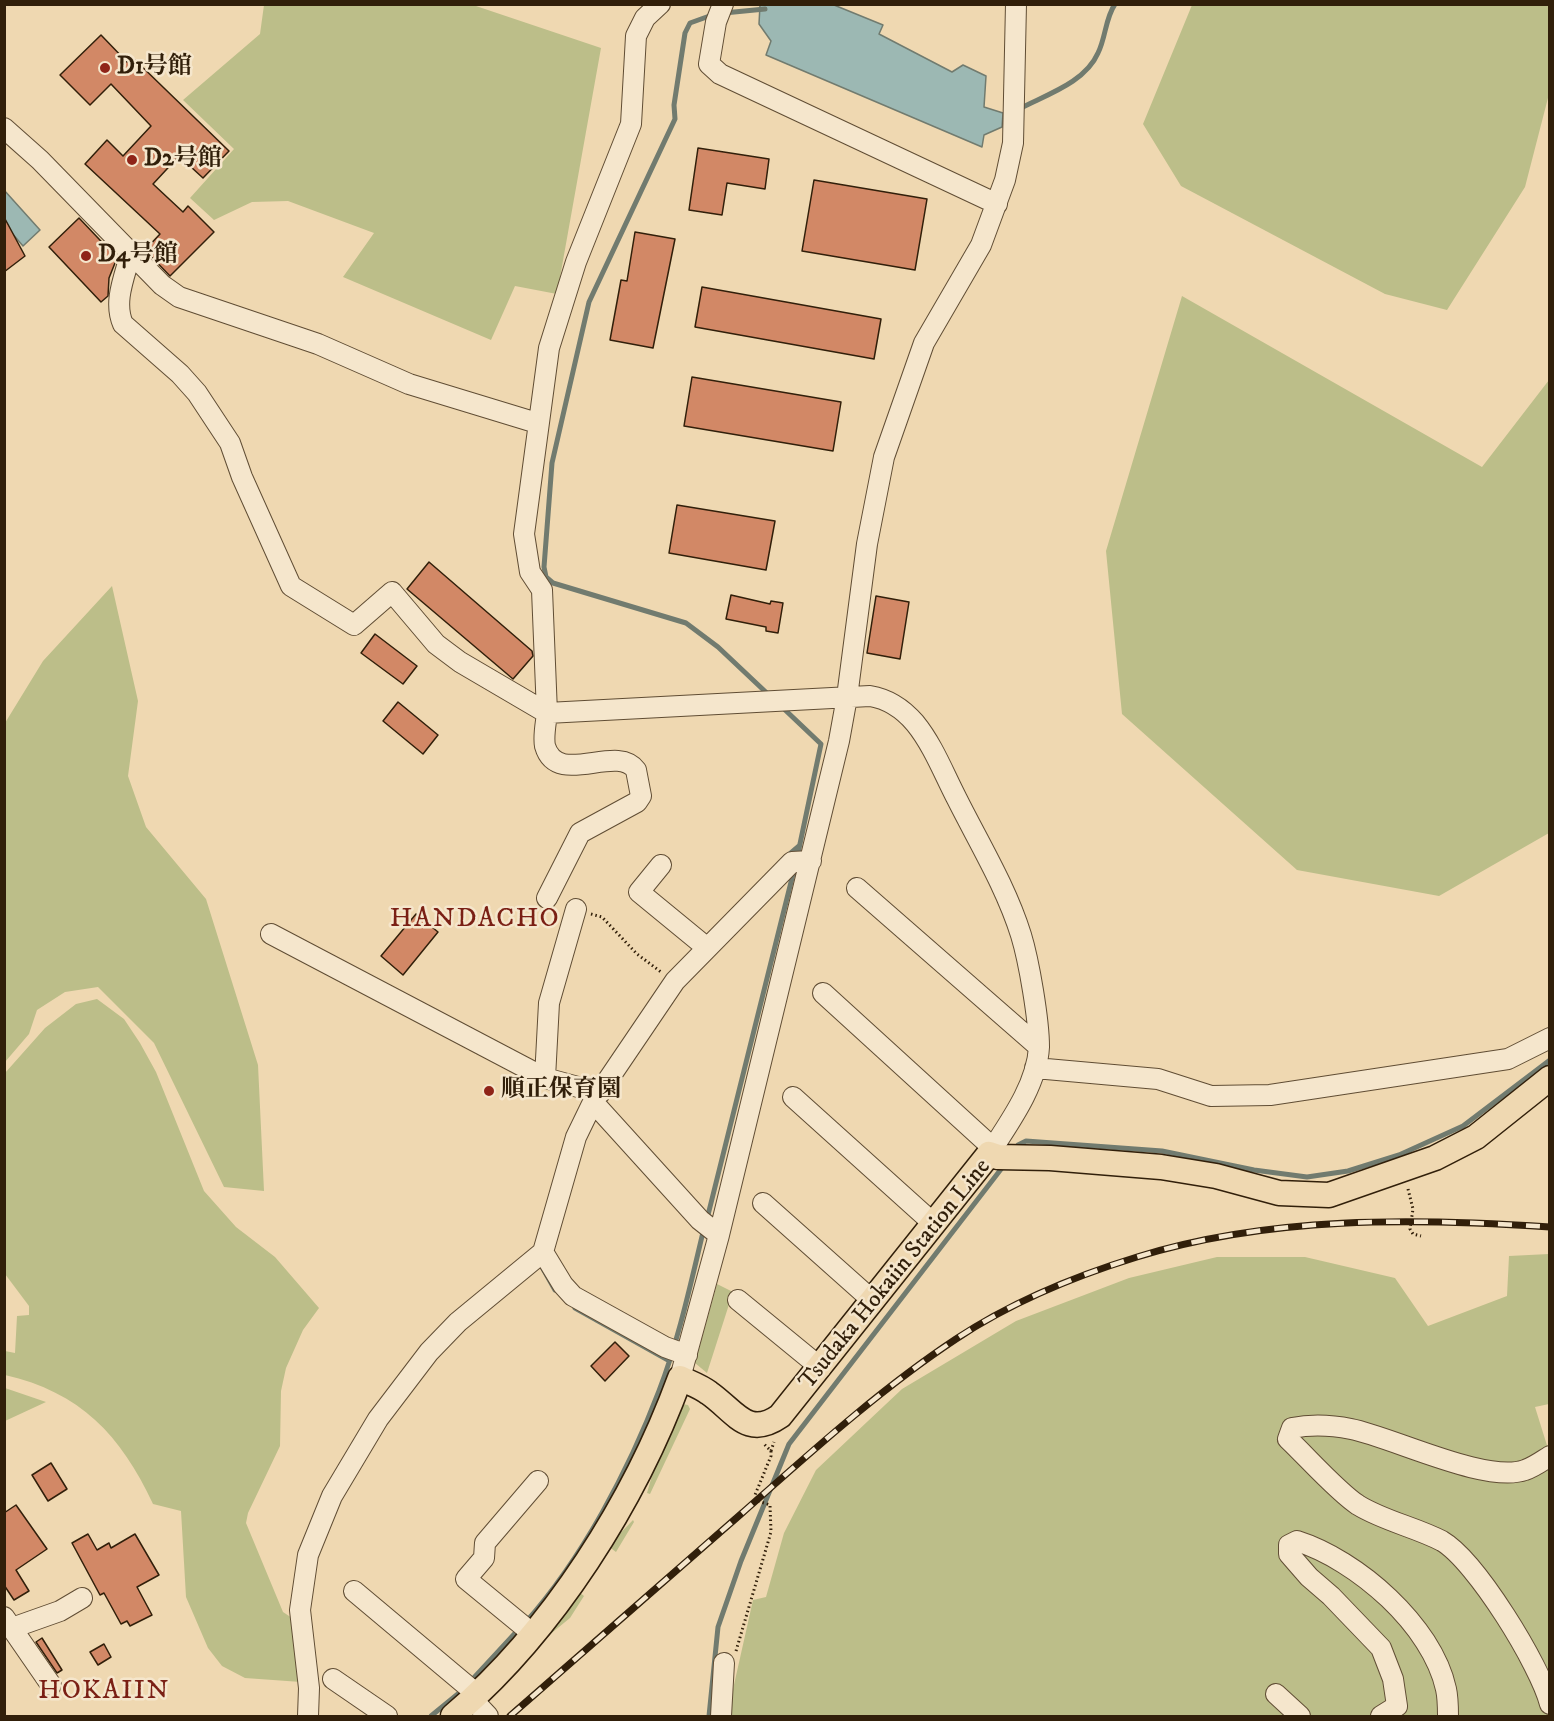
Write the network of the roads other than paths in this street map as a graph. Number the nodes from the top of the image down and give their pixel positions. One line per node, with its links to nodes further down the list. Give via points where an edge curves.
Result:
1 (660, 4): 7 (street, via 645,18 636,36 631,124 576,262 549,348)
2 (1016, 4): 5 (street, via 1011,152)
3 (720, 11): 5 (street, via 709,64 720,75)
4 (4, 128): 6 (street)
5 (997, 204): 8 (street, via 981,245 924,343 884,457 867,544)
6 (131, 252): 7 (street, via 179,297 318,344 409,384); 9 (street, via 119,300 118,313 123,324 180,374 225,435 291,586 354,626 392,592 436,644)
7 (537, 423): 9 (street, via 524,534 530,572 542,590)
8 (847, 697): 9 (street); 10 (street); 18 (street, via 883,698 904,711 930,746 1006,896 1021,936)
9 (547, 713): 13 (street, via 545,744 551,759 561,765 628,762 636,770 640,796 629,808 580,832)
10 (801, 860): 16 (street); 28 (street)
11 (661, 865): 16 (street, via 639,892)
12 (857, 888): 18 (street)
13 (547, 898)
14 (576, 909): 21 (street, via 549,1003)
15 (271, 934): 21 (street)
16 (702, 944): 23 (street)
17 (823, 993): 25 (street)
18 (1039, 1047): 20 (street)
19 (1549, 1050): 20 (street, via 1516,1067 1508,1059 1270,1095 1211,1096 1158,1079)
20 (1035, 1068): 25 (street)
21 (545, 1078): 23 (street)
22 (1550, 1078): 25 (main road, Tsudaka Hokaiin Station Line, via 1476,1137 1435,1158 1329,1195 1279,1193 1216,1176 1161,1167)
23 (594, 1094): 28 (street); 29 (street, via 576,1137)
24 (793, 1097): 27 (street)
25 (1000, 1154): 27 (main road, Tsudaka Hokaiin Station Line)
26 (763, 1203): 31 (street)
27 (934, 1224): 31 (main road, Tsudaka Hokaiin Station Line)
28 (710, 1228): 32 (street)
29 (539, 1255): 32 (street, via 573,1296); 47 (street, via 458,1322 429,1352 378,1419 332,1496 308,1555 300,1610 309,1688)
30 (738, 1299): 33 (street)
31 (873, 1301): 33 (main road, Tsudaka Hokaiin Station Line)
32 (676, 1351): 34 (street)
33 (821, 1368): 34 (main road, Tsudaka Hokaiin Station Line, via 780,1416 762,1426 744,1422 701,1387)
34 (680, 1378): 39 (main road, via 661,1430 631,1487 559,1601)
35 (1550, 1456): 46 (street, via 1524,1471 1488,1470 1413,1451 1353,1430 1313,1424 1292,1428 1287,1439 1357,1504 1442,1542 1456,1553 1496,1601 1536,1669)
36 (538, 1481): 39 (street, via 485,1543 484,1558 466,1579)
37 (354, 1591): 45 (street)
38 (82, 1598): 40 (street)
39 (526, 1628): 45 (main road)
40 (11, 1630): 43 (street)
41 (724, 1663): 50 (street)
42 (333, 1679): 48 (street)
43 (51, 1685)
44 (1276, 1694): 51 (street)
45 (475, 1697): 49 (main road)
46 (1550, 1704)
47 (308, 1716)
48 (387, 1716)
49 (453, 1716)
50 (722, 1716)
51 (1300, 1716)
52 (1381, 1716): 53 (street, via 1397,1706 1393,1679 1381,1648 1309,1577 1289,1554 1289,1545 1297,1541 1313,1546 1375,1583 1418,1632 1437,1665 1446,1689)
53 (1448, 1716)

